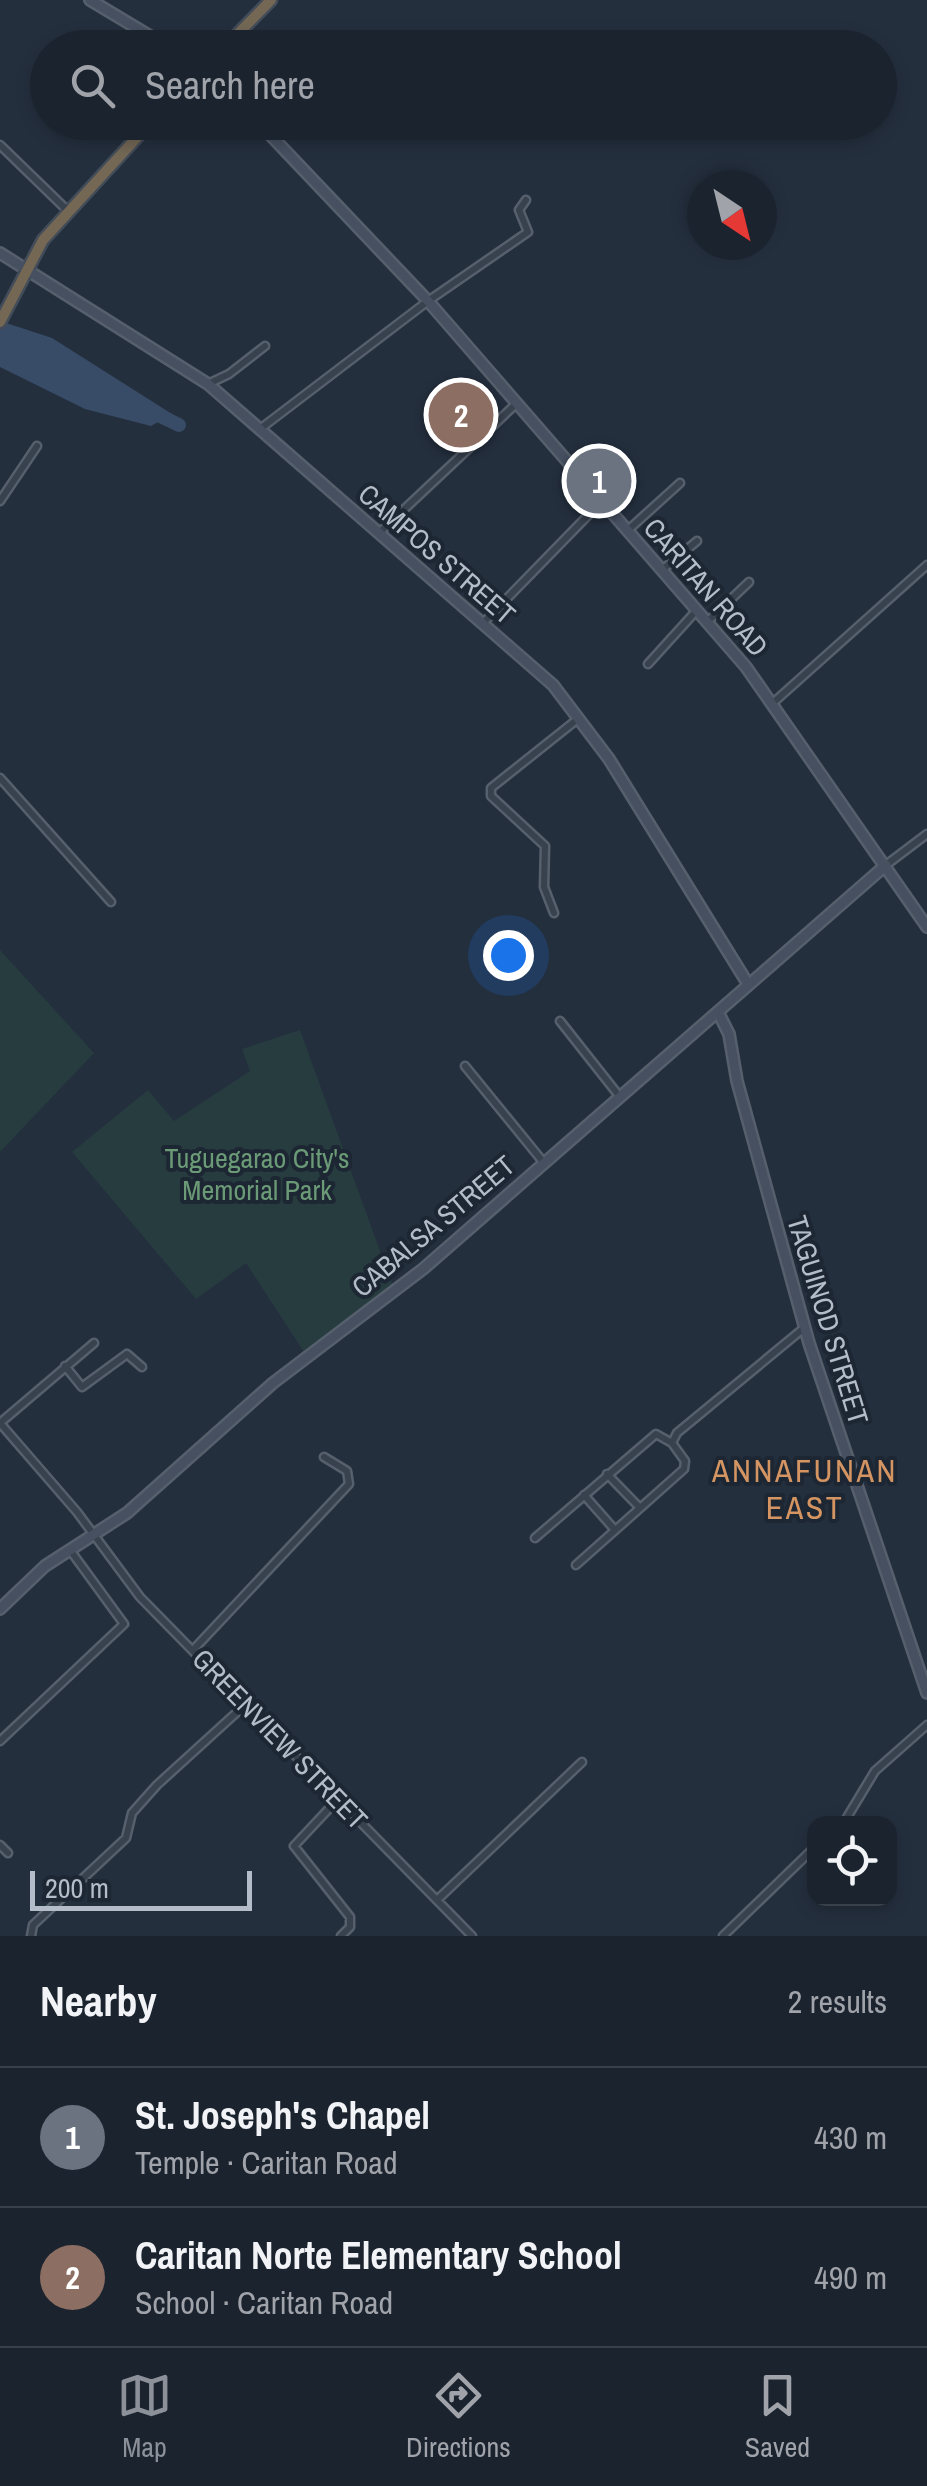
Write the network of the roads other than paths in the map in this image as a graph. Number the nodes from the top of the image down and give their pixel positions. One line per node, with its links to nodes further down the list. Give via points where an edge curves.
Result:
1 (90, 0): 3 (street)
2 (272, 0): 4 (highway)
3 (140, 30)
4 (242, 30)
5 (134, 140): 9 (highway)
6 (275, 140): 12 (street, CARITAN ROAD)
7 (0, 145): 9 (street)
8 (526, 200): 12 (street, via 519,210 528,232)
9 (68, 211): 11 (highway)
10 (0, 253): 11 (street, CAMPOS STREET)
11 (25, 269): 13 (highway); 15 (street, CAMPOS STREET)
12 (428, 302): 16 (street, CARITAN ROAD); 17 (street)
13 (0, 322)
14 (265, 346): 15 (street)
15 (208, 384): 17 (street, CAMPOS STREET)
16 (516, 403): 20 (street, CARITAN ROAD); 23 (street)
17 (260, 430): 23 (street, CAMPOS STREET)
18 (37, 446): 21 (street)
19 (680, 483): 22 (street)
20 (602, 501): 22 (street, CARITAN ROAD); 30 (street)
21 (0, 502)
22 (628, 530): 26 (street, CARITAN ROAD)
23 (379, 533): 30 (street, CAMPOS STREET)
24 (697, 540): 26 (street)
25 (927, 565): 32 (street)
26 (662, 570): 28 (street, CARITAN ROAD)
27 (749, 582): 29 (street)
28 (697, 610): 29 (street, CARITAN ROAD); 31 (street)
29 (708, 622): 32 (street, CARITAN ROAD)
30 (484, 623): 33 (street, CAMPOS STREET)
31 (648, 664)
32 (774, 702): 36 (street, CARITAN ROAD)
33 (580, 717): 38 (street, via 491,788 545,846 544,887); 40 (street, CAMPOS STREET)
34 (0, 778): 37 (street)
35 (927, 834): 36 (street)
36 (886, 866): 39 (street, CARITAN ROAD); 40 (street, CABALSA STREET)
37 (111, 902)
38 (554, 913)
39 (927, 927)
40 (748, 984): 41 (street, CABALSA STREET)
41 (719, 1014): 44 (street, CABALSA STREET); 46 (street, TAGUINOD STREET)
42 (560, 1021): 44 (street)
43 (464, 1066): 45 (street)
44 (621, 1098): 45 (street, CABALSA STREET)
45 (544, 1163): 57 (street, CABALSA STREET)
46 (804, 1328): 51 (street); 63 (street, TAGUINOD STREET)
47 (94, 1343): 48 (street)
48 (65, 1366): 49 (street, via 82,1387 127,1354); 50 (street)
49 (142, 1367)
50 (0, 1423): 57 (street, GREENVIEW STREET)
51 (672, 1442): 53 (street, via 657,1434); 55 (street, via 685,1466)
52 (324, 1457): 62 (street, via 348,1471 350,1484)
53 (608, 1474): 54 (street); 55 (street)
54 (584, 1495): 56 (street); 58 (street)
55 (640, 1508): 56 (street)
56 (615, 1530): 60 (street)
57 (94, 1536): 59 (street, CABALSA STREET); 62 (street, GREENVIEW STREET, via 140,1597)
58 (535, 1538)
59 (70, 1550): 61 (street, CABALSA STREET); 66 (street, via 124,1624)
60 (576, 1565)
61 (0, 1609)
62 (194, 1649): 64 (street, GREENVIEW STREET)
63 (926, 1689)
64 (247, 1702): 68 (street, GREENVIEW STREET); 74 (street, via 136,1806 126,1838 33,1925)
65 (927, 1725): 69 (street, via 875,1770)
66 (0, 1741)
67 (582, 1762): 73 (street)
68 (338, 1799): 73 (street, GREENVIEW STREET); 75 (street, via 294,1846 350,1916)
69 (848, 1816)
70 (0, 1844): 71 (street)
71 (8, 1853)
72 (807, 1855): 77 (street)
73 (437, 1900): 76 (street, GREENVIEW STREET)
74 (30, 1936)
75 (340, 1936)
76 (472, 1936)
77 (723, 1936)

